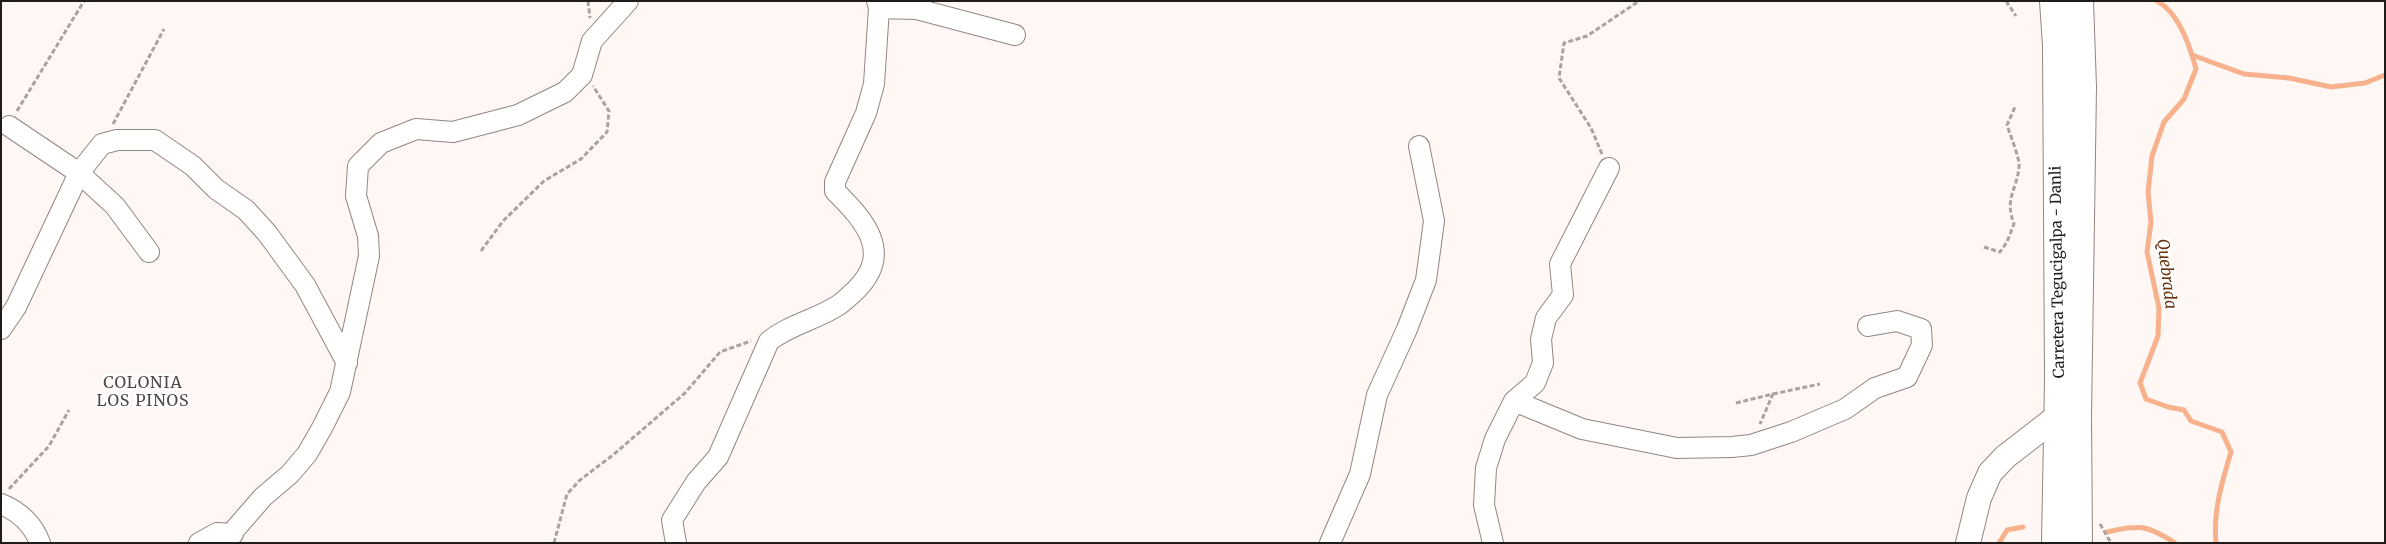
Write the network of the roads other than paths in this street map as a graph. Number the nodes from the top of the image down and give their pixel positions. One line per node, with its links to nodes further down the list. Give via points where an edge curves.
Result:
1 (628, 1): 13 (street, via 592,41 582,75 565,92 518,115 453,132 416,129 381,143 358,166 356,196 368,236 369,256)
2 (2054, 1): 15 (highway, Carretera Tegucigalpa - Danli, via 2058,45)
3 (2079, 1): 15 (highway, Carretera Tegucigalpa - Danli, via 2082,87)
4 (878, 4): 5 (street, via 917,9); 20 (street, via 874,84 866,113 835,182 835,191 861,217 872,238 874,257 868,278 838,306 769,341 718,457 696,482 672,520)
5 (1015, 35)
6 (9, 126): 9 (street)
7 (1419, 146): 21 (street, via 1434,221 1426,280 1377,394 1360,474)
8 (1609, 168): 14 (street, via 1560,264 1563,295 1546,318 1541,339 1543,363 1534,383)
9 (80, 174): 10 (street, via 115,206); 12 (street, via 16,307); 13 (street, via 102,144 117,140 155,140 193,166 268,233 305,285)
10 (149, 252)
11 (1868, 326): 14 (street, via 1897,321 1921,329 1922,345 1907,377 1876,388 1845,409 1751,445 1677,448 1582,429)
12 (1, 329)
13 (347, 363): 17 (street, via 340,392 307,454 263,497)
14 (1514, 401): 22 (street, via 1495,439 1486,468 1484,505)
15 (2068, 416): 23 (street, via 2005,457 1990,473 1979,498); 24 (highway, Carretera Tegucigalpa - Danli); 25 (highway, Carretera Tegucigalpa - Danli)
16 (5, 497): 18 (street, via 26,520)
17 (228, 538): 19 (street, via 216,533)
18 (40, 543)
19 (199, 543)
20 (676, 543)
21 (1330, 543)
22 (1493, 543)
23 (1968, 543)
24 (2056, 543)
25 (2078, 543)

